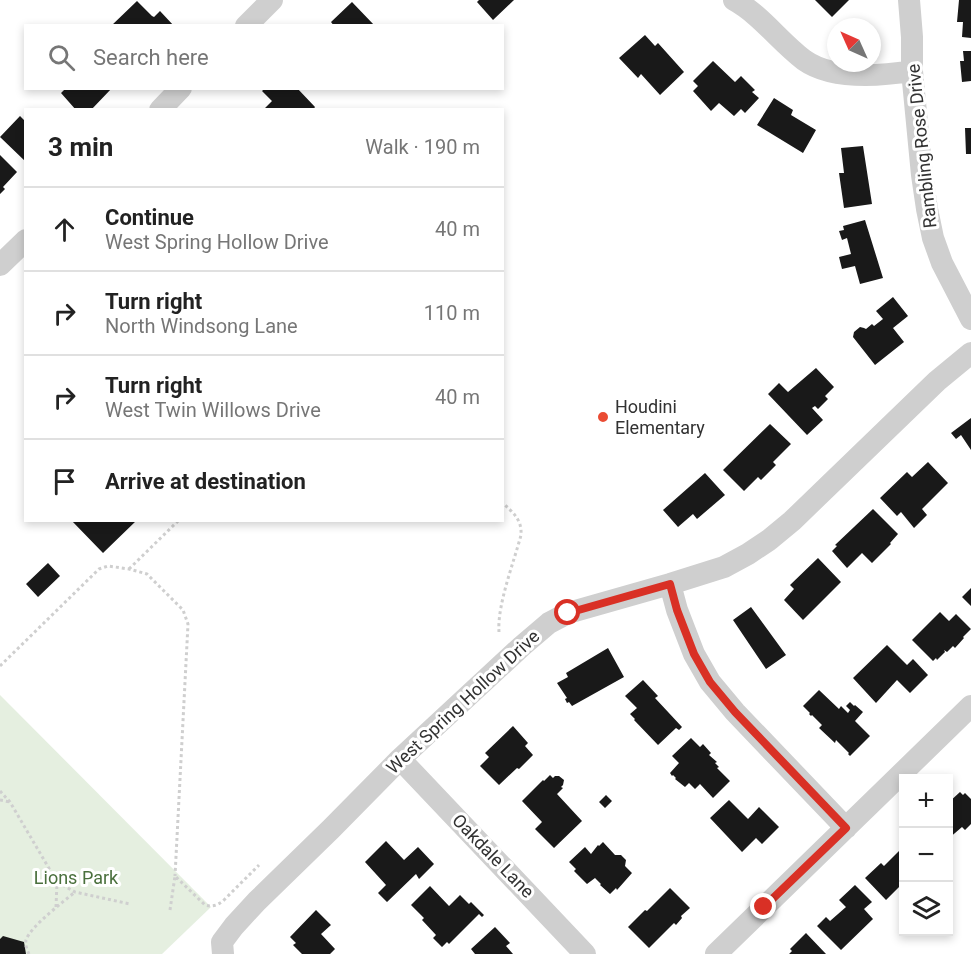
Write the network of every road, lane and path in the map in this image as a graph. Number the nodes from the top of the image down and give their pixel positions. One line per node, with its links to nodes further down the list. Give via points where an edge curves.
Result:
1 (272, 0): 4 (street)
2 (734, 0): 5 (street, via 805,61 824,70 884,75)
3 (909, 0): 5 (street, Rambling Rose Drive)
4 (248, 24)
5 (912, 71): 10 (street, Rambling Rose Drive, via 922,175 933,238)
6 (179, 90): 7 (street)
7 (161, 108)
8 (24, 242): 9 (street)
9 (0, 265)
10 (971, 319)
11 (971, 353): 15 (street, West Spring Hollow Drive, via 769,540 724,567)
12 (504, 504): 16 (path, via 520,523 521,535 502,603)
13 (177, 522): 14 (path)
14 (129, 569): 17 (path, via 99,569); 25 (path, via 147,574 183,610 188,624)
15 (670, 584): 19 (street, West Spring Hollow Drive, via 568,613 549,623); 23 (street, via 694,654 710,682)
16 (499, 632)
17 (0, 666)
18 (971, 706): 23 (street)
19 (400, 759): 31 (street, West Spring Hollow Drive, via 257,901 234,926); 33 (street, Oakdale Lane)
20 (0, 791): 22 (path)
21 (0, 800): 22 (path)
22 (10, 802): 26 (path)
23 (846, 828): 34 (street)
24 (259, 865): 25 (path, via 224,900 211,907)
25 (175, 876): 30 (path)
26 (57, 882): 27 (path); 29 (path)
27 (75, 892): 28 (path); 29 (path)
28 (130, 904)
29 (56, 908): 32 (path, via 31,931 26,941)
30 (170, 910)
31 (222, 948)
32 (29, 954)
33 (585, 954)
34 (716, 954)

